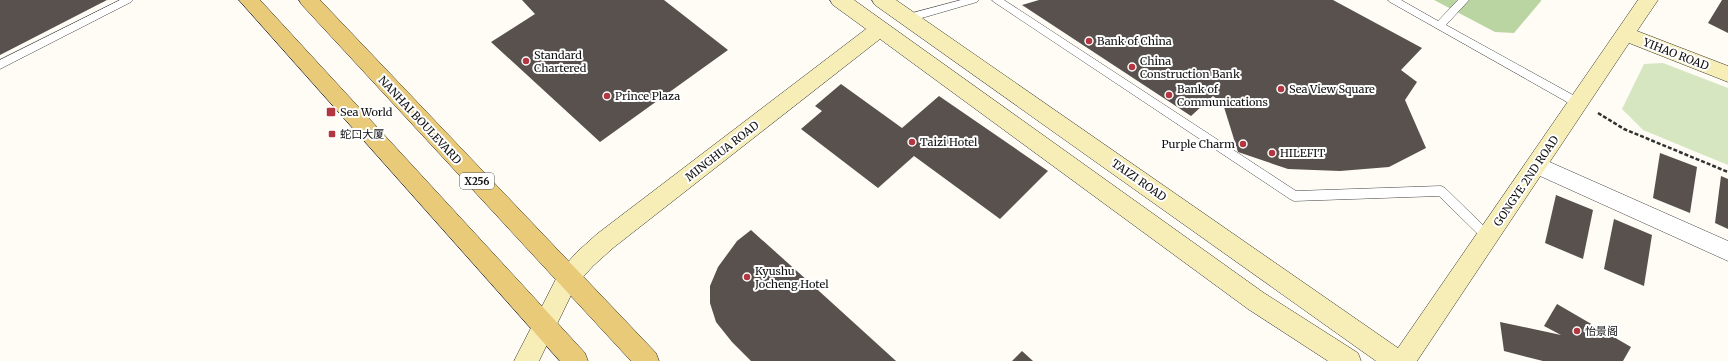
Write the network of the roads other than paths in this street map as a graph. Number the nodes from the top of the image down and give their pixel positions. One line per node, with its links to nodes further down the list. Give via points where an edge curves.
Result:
1 (128, 0): 15 (lane)
2 (249, 0): 22 (main road)
3 (309, 0): 21 (main road, NANHAI BOULEVARD / X256)
4 (840, 0): 13 (main road)
5 (882, 0): 11 (main road, TAIZI ROAD)
6 (974, 0): 11 (lane)
7 (997, 0): 19 (lane, via 1294,196 1441,191)
8 (1393, 0): 12 (lane)
9 (1464, 0): 12 (lane)
10 (1648, 0): 14 (main road, GONGYE 2ND ROAD)
11 (908, 18): 27 (main road, TAIZI ROAD)
12 (1440, 26): 17 (lane)
13 (880, 29): 21 (main road, MINGHUA ROAD, via 605,241 585,258); 26 (main road, via 1256,301)
14 (1624, 34): 16 (main road, YIHAO ROAD); 17 (main road, GONGYE 2ND ROAD)
15 (0, 65)
16 (1728, 74)
17 (1578, 103): 18 (main road, GONGYE 2ND ROAD)
18 (1536, 166): 19 (main road, GONGYE 2ND ROAD); 20 (street)
19 (1488, 237): 28 (main road, GONGYE 2ND ROAD)
20 (1728, 251)
21 (568, 278): 22 (main road, MINGHUA ROAD); 25 (main road, NANHAI BOULEVARD / X256)
22 (544, 326): 23 (main road, MINGHUA ROAD); 24 (main road)
23 (526, 361)
24 (576, 361)
25 (647, 361)
26 (1349, 361)
27 (1396, 361)
28 (1403, 361)

